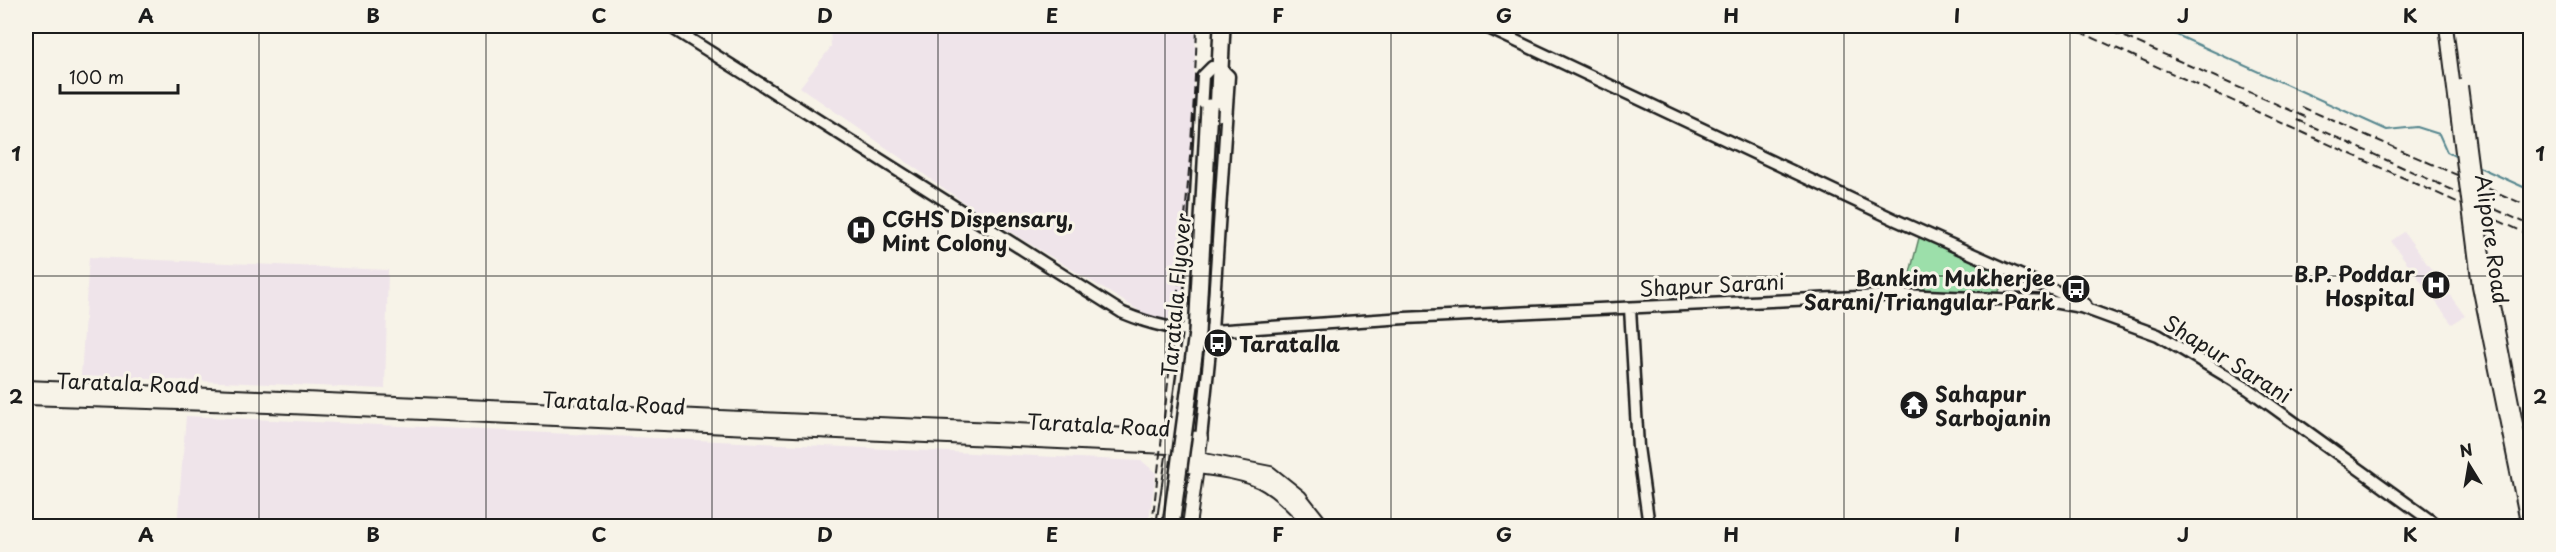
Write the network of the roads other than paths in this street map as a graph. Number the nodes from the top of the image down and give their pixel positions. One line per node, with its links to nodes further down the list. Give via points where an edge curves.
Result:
1 (669, 26): 12 (street, Shapur Sarani, via 1123,313)
2 (1214, 26): 7 (highway)
3 (1222, 26): 7 (highway)
4 (1484, 26): 10 (street, via 1898,221 2082,302)
5 (2446, 26): 26 (main road, Alipore Road, bridge, via 2478,286)
6 (2454, 26): 18 (main road, Alipore Road, bridge, via 2481,249)
7 (1216, 67): 8 (highway, Taratala Flyover); 11 (street, via 1229,76); 12 (street, via 1203,76)
8 (1214, 110): 21 (highway, Taratala Flyover, bridge, via 1197,333); 22 (highway, Taratala Flyover, via 1204,338)
9 (1630, 308): 10 (street, Shapur Sarani, via 1901,296 2047,302); 11 (street, Shapur Sarani); 24 (street, via 1638,447)
10 (2094, 311): 25 (street, Shapur Sarani, via 2158,335 2248,389)
11 (1212, 331): 12 (street, Shapur Sarani); 17 (street)
12 (1188, 332): 16 (street)
13 (26, 387): 14 (main road)
14 (105, 396): 15 (main road, Taratala Road); 16 (main road, via 1144,434)
15 (26, 398)
16 (1173, 452): 17 (main road); 17 (main road); 20 (main road)
17 (1199, 453): 19 (main road, via 1267,485); 23 (main road)
18 (2530, 495)
19 (1317, 525)
20 (1163, 526)
21 (1171, 526)
22 (1180, 526)
23 (1189, 526)
24 (1649, 526)
25 (2438, 526)
26 (2528, 526)

